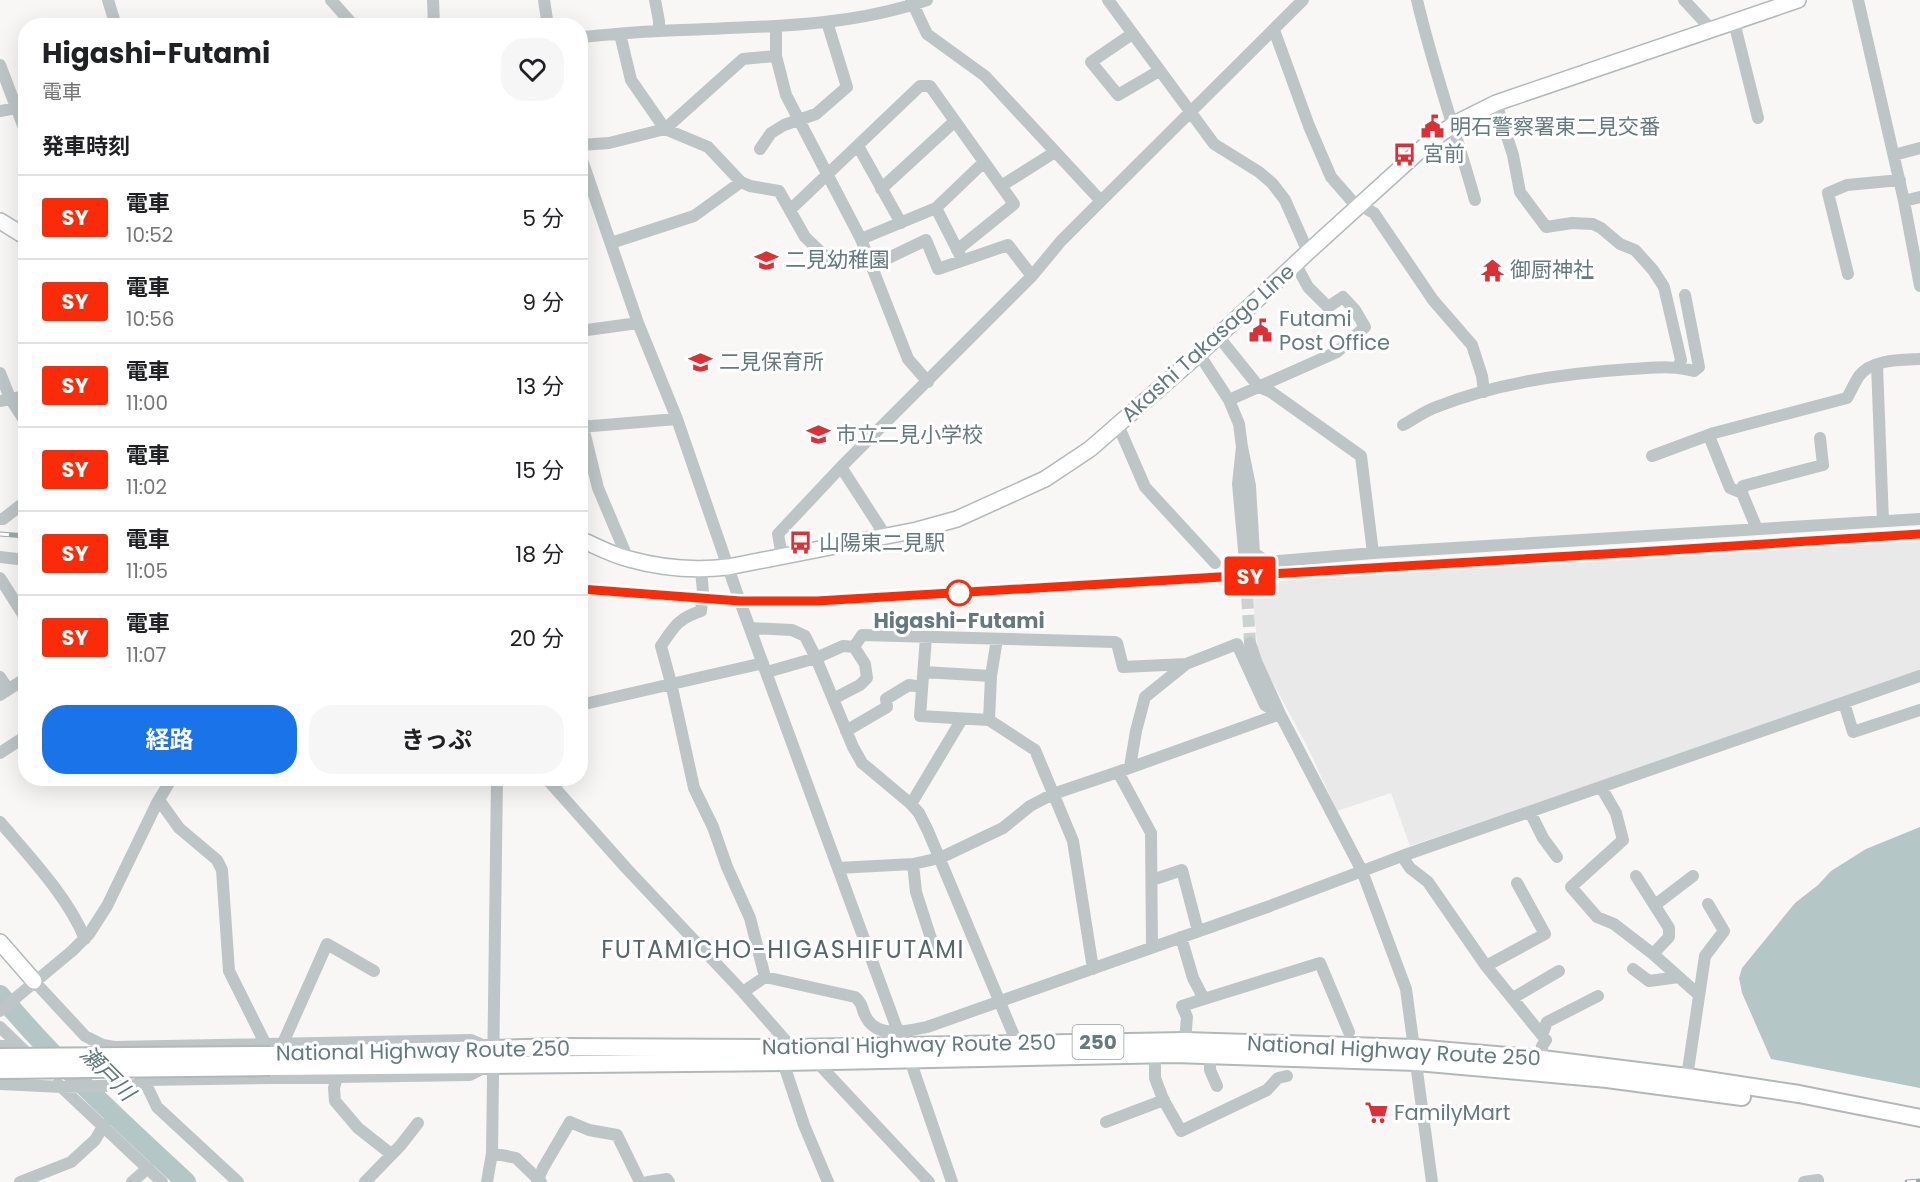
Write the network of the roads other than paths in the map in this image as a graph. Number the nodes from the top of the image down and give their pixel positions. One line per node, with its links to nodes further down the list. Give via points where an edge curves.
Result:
1 (108, 0): 14 (street)
2 (332, 0): 15 (street)
3 (433, 0): 16 (street)
4 (544, 0): 17 (street)
5 (655, 0): 23 (street)
6 (927, 0): 13 (street)
7 (1108, 0): 25 (street)
8 (1303, 0): 21 (street)
9 (1417, 0): 38 (street, via 1430,55)
10 (1684, 0): 22 (street)
11 (1798, 0): 19 (main road, Akashi Takasago Line)
12 (1858, 0): 45 (street)
13 (912, 2): 18 (street, via 863,18); 44 (street, via 927,34 985,76)
14 (114, 18)
15 (347, 18)
16 (434, 18)
17 (547, 18)
18 (827, 22): 20 (street); 36 (street, via 847,87 816,114)
19 (1734, 22): 22 (main road, Akashi Takasago Line); 35 (street)
20 (776, 27): 23 (street); 27 (street)
21 (1274, 30): 34 (street); 57 (street, via 1330,177)
22 (1712, 30): 31 (main road, Akashi Takasago Line)
23 (659, 31): 24 (street)
24 (620, 34): 26 (street); 39 (street, via 632,80)
25 (1132, 34): 29 (street); 29 (street, via 1091,62 1118,95)
26 (588, 36)
27 (776, 56): 36 (street, via 786,95); 39 (street, via 743,59)
28 (0, 66): 30 (street)
29 (1159, 71): 34 (street)
30 (18, 101)
31 (1496, 104): 38 (main road, Akashi Takasago Line); 79 (street, via 1513,154 1520,192 1546,227 1593,224 1635,250 1653,270 1664,287 1681,360)
32 (18, 108): 33 (street)
33 (0, 111)
34 (1190, 113): 55 (street); 65 (street, via 1214,144 1272,183 1285,200)
35 (1758, 118)
36 (799, 120): 43 (street, via 771,133); 47 (street)
37 (955, 121): 41 (street, via 930,87 920,86); 46 (street); 52 (street)
38 (1454, 124): 54 (street); 57 (main road, Akashi Takasago Line)
39 (665, 129): 40 (street); 50 (street, via 708,147)
40 (588, 144)
41 (858, 146): 47 (street); 52 (street)
42 (1920, 147): 45 (street)
43 (760, 149)
44 (1055, 152): 51 (street); 55 (street)
45 (1894, 155): 49 (street)
46 (984, 162): 51 (street); 58 (street)
47 (828, 176): 59 (street); 63 (street)
48 (588, 177): 64 (street)
49 (1900, 180): 56 (street); 69 (street, via 1847,185 1828,193)
50 (741, 182): 59 (street, via 779,191); 64 (street, via 694,216)
51 (1001, 186): 66 (street, via 1014,204)
52 (881, 189): 61 (street)
53 (1920, 197): 56 (street)
54 (1475, 200)
55 (1101, 201): 70 (street)
56 (1904, 201): 71 (street)
57 (1359, 204): 65 (main road, Akashi Takasago Line); 83 (street, via 1374,213 1433,300 1472,345)
58 (936, 208): 61 (street); 66 (street)
59 (790, 210): 67 (street, via 805,237 825,256)
60 (0, 221): 62 (main road)
61 (901, 223): 63 (street)
62 (18, 232)
63 (861, 239): 67 (street)
64 (611, 243): 73 (street)
65 (1308, 252): 68 (main road, Akashi Takasago Line)
66 (960, 255): 67 (street, via 938,269 926,240 880,262); 70 (street, via 1008,245)
67 (870, 261): 81 (street, via 908,359)
68 (1295, 263): 75 (main road, Akashi Takasago Line); 82 (street, via 1308,287 1328,307 1343,297 1365,327 1337,352)
69 (1848, 274)
70 (1032, 276): 81 (street)
71 (1920, 286)
72 (1685, 295): 79 (street, via 1699,368 1694,371)
73 (638, 323): 74 (street); 87 (street)
74 (588, 330)
75 (1218, 336): 76 (main road, Akashi Takasago Line); 82 (street)
76 (1199, 354): 85 (street); 88 (main road, Akashi Takasago Line)
77 (1920, 359): 78 (street)
78 (1876, 365): 91 (street, via 1860,375 1847,398); 101 (street)
79 (1679, 366): 83 (street, via 1590,373)
80 (0, 373): 84 (street)
81 (928, 382): 96 (street)
82 (1259, 387): 85 (street); 105 (street, via 1361,456)
83 (1484, 392): 89 (street, via 1437,406)
84 (5, 400): 86 (street)
85 (1229, 400): 93 (street, via 1239,424)
86 (18, 414)
87 (678, 419): 90 (street); 112 (street)
88 (1118, 425): 103 (main road, Akashi Takasago Line, via 1045,479 957,519); 111 (street, via 1145,487)
89 (1402, 425)
90 (588, 426)
91 (1708, 436): 95 (street); 97 (street, via 1730,488)
92 (1820, 438): 97 (street, via 1823,465 1743,486)
93 (1242, 447): 105 (street, via 1250,486 1254,553 1267,562); 110 (street, via 1238,484)
94 (588, 450): 109 (street, via 598,488)
95 (1652, 456)
96 (841, 468): 103 (street); 106 (street, via 778,534)
97 (1742, 493): 102 (street)
98 (18, 507): 99 (street)
99 (0, 519)
100 (1920, 519): 101 (street)
101 (1883, 521): 102 (street)
102 (1757, 529): 105 (street)
103 (885, 535): 106 (main road, Akashi Takasago Line)
104 (588, 542): 109 (main road, Akashi Takasago Line)
105 (1373, 553)
106 (782, 556): 112 (main road, Akashi Takasago Line)
107 (0, 557): 108 (street)
108 (18, 559)
109 (628, 559): 113 (main road, Akashi Takasago Line)
110 (1245, 561)
111 (1215, 562)
112 (728, 567): 113 (main road, Akashi Takasago Line); 116 (street)
113 (701, 570): 129 (street, via 701,611 684,617 661,646)
114 (0, 578): 115 (street)
115 (18, 607)
116 (750, 628): 121 (street, via 792,630 805,636); 123 (street)
117 (926, 637): 118 (street); 120 (street, via 862,635); 124 (street)
118 (997, 639): 122 (street, via 1115,642 1123,666); 125 (street)
119 (1250, 643): 136 (street)
120 (854, 647): 121 (street, via 843,646); 132 (street, via 865,664 867,678)
121 (816, 658): 123 (street); 132 (street)
122 (1186, 664): 136 (street, via 1238,644 1265,705); 142 (street, via 1146,697)
123 (765, 667): 129 (street); 157 (street)
124 (924, 672): 125 (street); 130 (street)
125 (991, 676): 138 (street)
126 (1920, 676): 134 (street)
127 (0, 677): 131 (street)
128 (18, 683): 131 (street)
129 (671, 683): 133 (street); 177 (street, via 694,788 750,918)
130 (922, 687): 137 (street, via 920,716); 139 (street, via 909,685 886,699 886,707)
131 (4, 692)
132 (833, 699): 139 (street)
133 (588, 703)
134 (1844, 703): 135 (street, via 1853,732); 147 (street)
135 (1920, 710)
136 (1280, 714): 142 (street); 158 (street)
137 (962, 719): 138 (street); 150 (street)
138 (989, 720): 148 (street, via 1035,750)
139 (846, 731): 150 (street, via 862,763)
140 (18, 741): 141 (street)
141 (0, 753)
142 (1130, 767): 143 (street)
143 (1118, 772): 148 (street); 161 (street, via 1151,833)
144 (167, 786): 149 (street)
145 (496, 786): 203 (street)
146 (553, 786): 180 (street)
147 (1601, 787): 151 (street); 171 (street, via 1616,813 1623,840 1571,887 1597,916)
148 (1053, 794): 155 (street, via 1030,806 1003,828); 173 (street, via 1073,841)
149 (159, 800): 167 (street, via 107,906); 198 (street, via 179,828 218,860 229,971)
150 (911, 804): 155 (street)
151 (1530, 812): 153 (street); 154 (street)
152 (0, 822): 167 (street, via 48,879)
153 (1402, 856): 158 (street); 172 (street, via 1428,882)
154 (1557, 857)
155 (940, 858): 156 (street); 185 (street)
156 (913, 864): 157 (street); 170 (street, via 916,892)
157 (838, 868): 193 (street)
158 (1362, 871): 165 (street); 201 (street, via 1406,989)
159 (1636, 876): 164 (street)
160 (1693, 876): 164 (street)
161 (1152, 880): 165 (street, via 1182,870); 169 (street)
162 (1518, 883): 172 (street, via 1546,937)
163 (1708, 904): 181 (street, via 1724,931 1705,956)
164 (1655, 905): 171 (street, via 1669,928 1668,937)
165 (1198, 931): 166 (street)
166 (1181, 937): 169 (street); 183 (street, via 1193,978)
167 (85, 939): 179 (street)
168 (0, 942): 179 (main road)
169 (1152, 947): 173 (street)
170 (936, 954)
171 (1653, 954): 178 (street)
172 (1486, 966): 184 (street)
173 (1093, 969): 185 (street)
174 (1633, 969): 178 (street, via 1649,981)
175 (374, 971): 191 (street, via 327,944)
176 (1559, 971): 184 (street)
177 (765, 976): 180 (street); 193 (street, via 855,997 866,1018)
178 (1679, 977): 181 (street)
179 (32, 983): 186 (street); 196 (street, via 86,1036 103,1045)
180 (743, 992): 199 (street)
181 (1699, 995): 209 (street)
182 (1598, 996): 189 (street, via 1547,1023)
183 (1204, 999): 188 (street, via 1320,963); 190 (street, via 1182,1006 1187,1017)
184 (1513, 999): 189 (street)
185 (999, 1003): 192 (street); 193 (street, via 927,1027)
186 (0, 1011)
187 (0, 1027): 195 (street)
188 (1349, 1032)
189 (1542, 1035): 204 (street, via 1546,1040)
190 (1185, 1041): 192 (highway, National Highway Route 250 / 250); 201 (highway, National Highway Route 250 / 250)
191 (283, 1043): 198 (street); 203 (street, via 471,1040)
192 (1017, 1043): 193 (highway, National Highway Route 250 / 250)
193 (905, 1045): 197 (highway, National Highway Route 250 / 250); 199 (highway, National Highway Route 250 / 250); 205 (highway, National Highway Route 250 / 250); 235 (street)
194 (0, 1046): 195 (street)
195 (19, 1046): 213 (street)
196 (126, 1047): 198 (street); 210 (street)
197 (1155, 1054): 200 (highway, National Highway Route 250 / 250); 214 (street, via 1155,1078)
198 (268, 1055): 202 (highway, National Highway Route 250 / 250, bridge); 203 (highway, National Highway Route 250 / 250); 206 (highway, National Highway Route 250 / 250, bridge)
199 (788, 1055): 203 (highway, National Highway Route 250 / 250, via 560,1047); 205 (highway, National Highway Route 250 / 250); 233 (street, via 804,1125)
200 (1210, 1055): 201 (highway, National Highway Route 250 / 250); 212 (street, via 1210,1070)
201 (1415, 1055): 204 (highway, National Highway Route 250 / 250); 219 (highway, National Highway Route 250 / 250, via 1791,1104); 236 (street)
202 (0, 1057)
203 (493, 1057): 208 (street, via 470,1075); 220 (street)
204 (1542, 1059): 209 (highway, National Highway Route 250 / 250)
205 (818, 1061): 234 (street)
206 (0, 1070)
207 (1287, 1076): 214 (street, via 1278,1078 1267,1090 1181,1131)
208 (337, 1077): 210 (street); 221 (street, via 335,1101 358,1128)
209 (1687, 1077): 215 (highway, National Highway Route 250 / 250)
210 (140, 1083): 213 (street); 227 (street, via 157,1107)
211 (0, 1084): 213 (street)
212 (1217, 1086)
213 (62, 1087): 218 (street)
214 (1164, 1100): 216 (street)
215 (1920, 1118)
216 (1106, 1122)
217 (418, 1123): 221 (street)
218 (104, 1125): 222 (street); 224 (street, via 95,1140 72,1162)
219 (1920, 1129)
220 (492, 1153): 223 (street, via 516,1158); 229 (street)
221 (391, 1154): 228 (street)
222 (148, 1168): 225 (street); 226 (street)
223 (539, 1181): 230 (street, via 570,1122 617,1135)
224 (20, 1182)
225 (132, 1182)
226 (162, 1182)
227 (238, 1182)
228 (365, 1182)
229 (487, 1182)
230 (640, 1182)
231 (648, 1182): 232 (street)
232 (669, 1182)
233 (828, 1182)
234 (929, 1182)
235 (952, 1182)
236 (1432, 1182)
237 (1804, 1182): 238 (street)
238 (1818, 1182)

